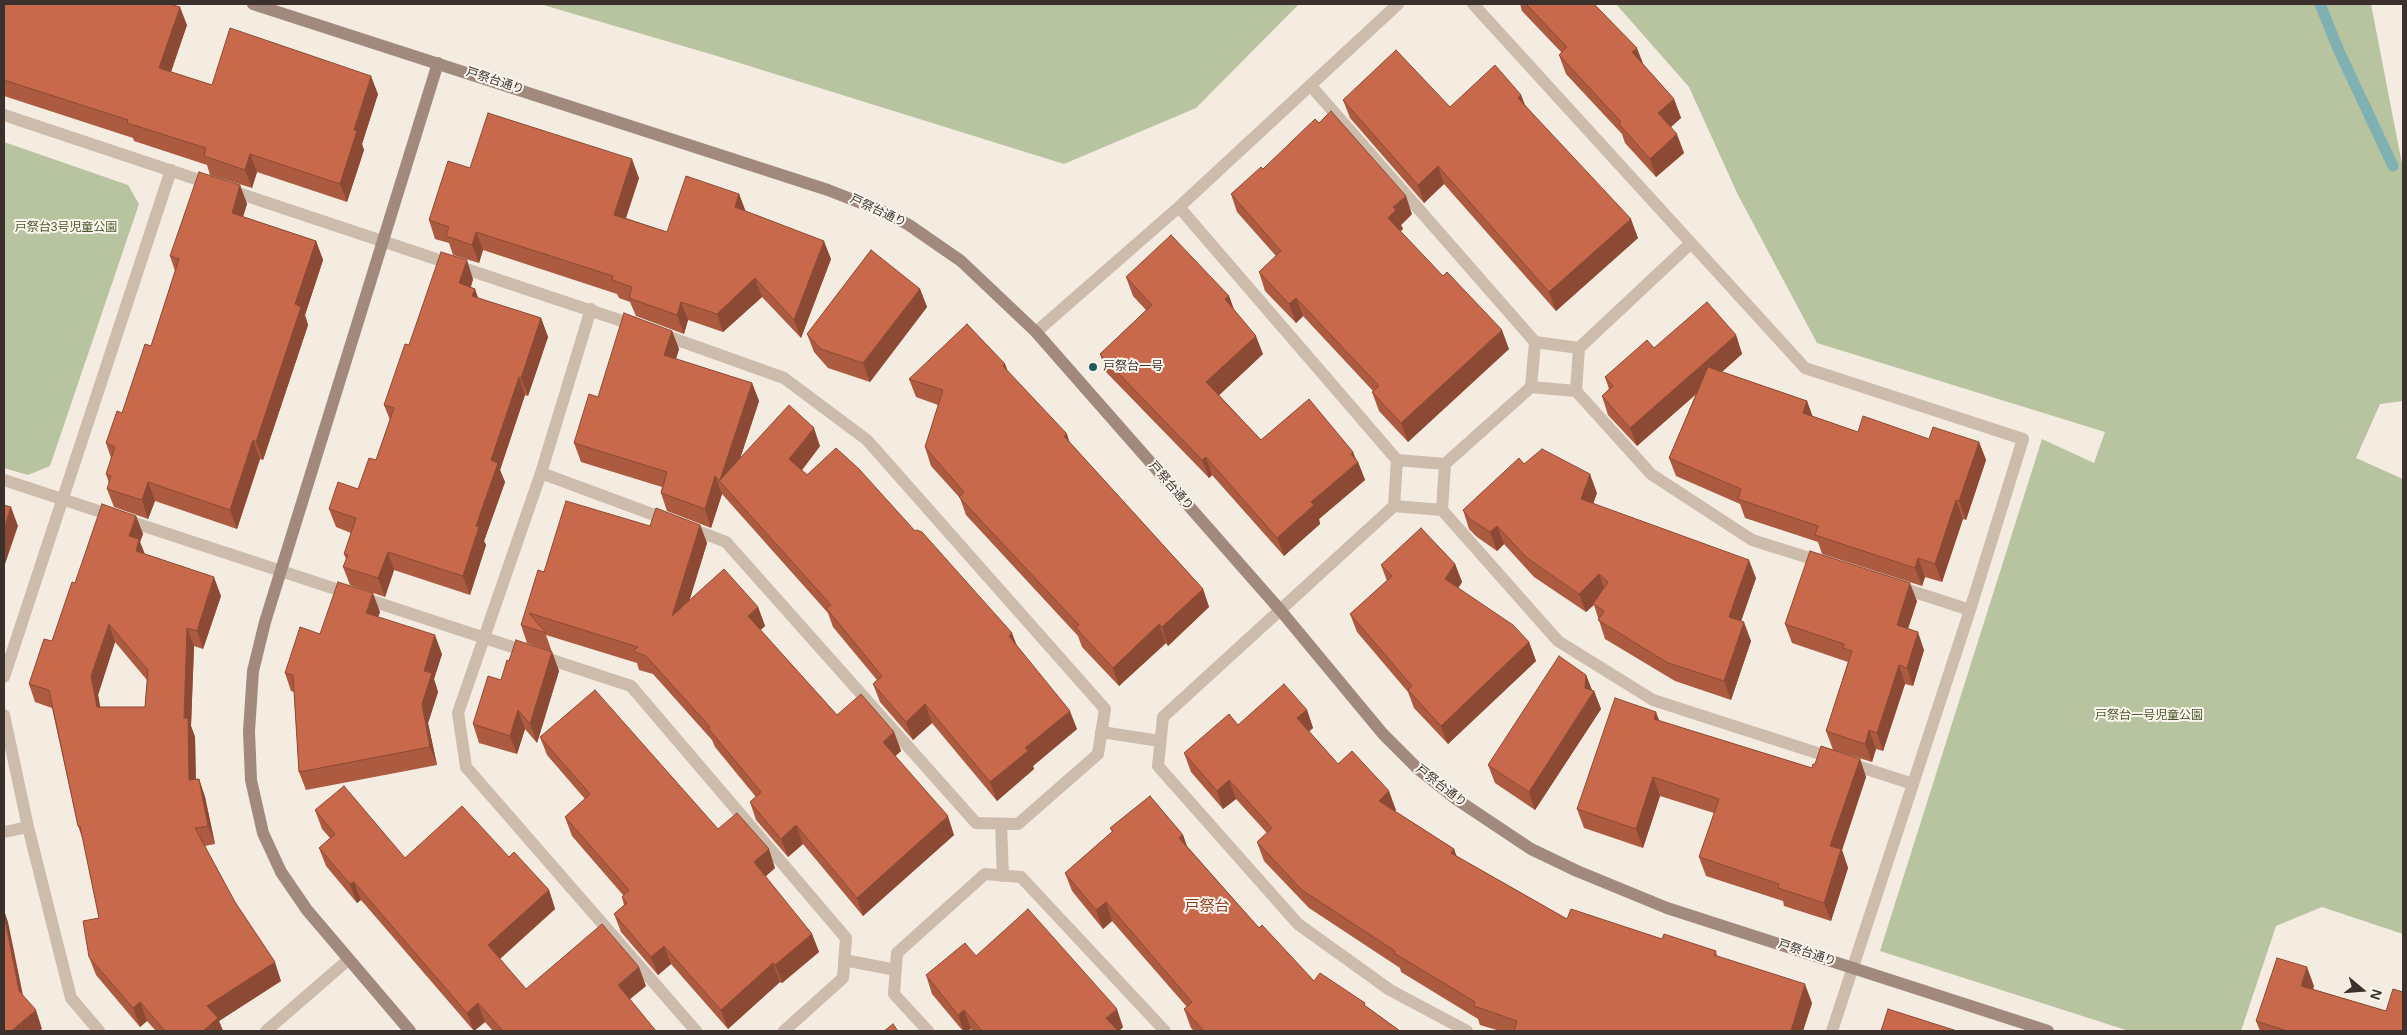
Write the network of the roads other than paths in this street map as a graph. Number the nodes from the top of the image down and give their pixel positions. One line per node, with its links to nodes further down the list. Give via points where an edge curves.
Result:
1 (253, 4): 4 (street, 戸祭台通り)
2 (1398, 4): 5 (street)
3 (1473, 4): 10 (street)
4 (438, 63): 9 (street); 12 (street, 戸祭台通り, via 828,190 884,212 961,261)
5 (1310, 86): 8 (street); 13 (street)
6 (4, 115): 7 (street)
7 (171, 170): 9 (street); 21 (street)
8 (1179, 207): 12 (street); 17 (street)
9 (383, 240): 11 (street); 25 (street)
10 (1691, 243): 14 (street); 27 (street, via 1805,368 2023,440)
11 (590, 309): 19 (street); 32 (street, via 784,378 867,440 1105,709)
12 (1036, 332): 28 (street, 戸祭台通り)
13 (1535, 342): 14 (street); 15 (street)
14 (1579, 348): 16 (street)
15 (1531, 387): 16 (street); 18 (street)
16 (1576, 392): 24 (street, via 1651,474 1752,540)
17 (1397, 460): 18 (street); 22 (street)
18 (1445, 464): 23 (street)
19 (541, 473): 29 (street); 35 (street, via 726,542 976,823)
20 (4, 480): 21 (street)
21 (62, 499): 25 (street); 30 (street)
22 (1394, 506): 23 (street); 28 (street)
23 (1442, 510): 34 (street, via 1558,641 1653,700)
24 (1838, 567)
25 (282, 570): 29 (street); 39 (street, via 253,671 249,731 251,780 263,833 281,872)
26 (1885, 583): 27 (street)
27 (1970, 610): 34 (street)
28 (1281, 611): 33 (street, via 1163,717); 41 (street, 戸祭台通り, via 1383,734 1417,768 1456,799 1530,848 1667,908)
29 (484, 637): 40 (street, via 631,686 846,938); 46 (street, via 458,713 466,767)
30 (4, 677)
31 (4, 715): 36 (street)
32 (1101, 732): 33 (street); 35 (street, via 1098,754 1018,824)
33 (1160, 741): 50 (street, via 1158,766 1298,924 1390,990)
34 (1913, 784): 41 (street)
35 (1001, 824): 38 (street)
36 (28, 827): 37 (street); 43 (street, via 70,998)
37 (4, 832)
38 (1003, 876): 42 (street, via 985,874 897,953); 49 (street, via 1021,877)
39 (348, 960): 44 (street); 45 (street)
40 (844, 960): 42 (street); 47 (street, via 843,978)
41 (1852, 968): 51 (street); 52 (street, 戸祭台通り)
42 (896, 970): 48 (street, via 894,994)
43 (99, 1031)
44 (266, 1031)
45 (410, 1031)
46 (696, 1031)
47 (784, 1031)
48 (928, 1031)
49 (1165, 1031)
50 (1466, 1031)
51 (1832, 1031)
52 (2048, 1031)

